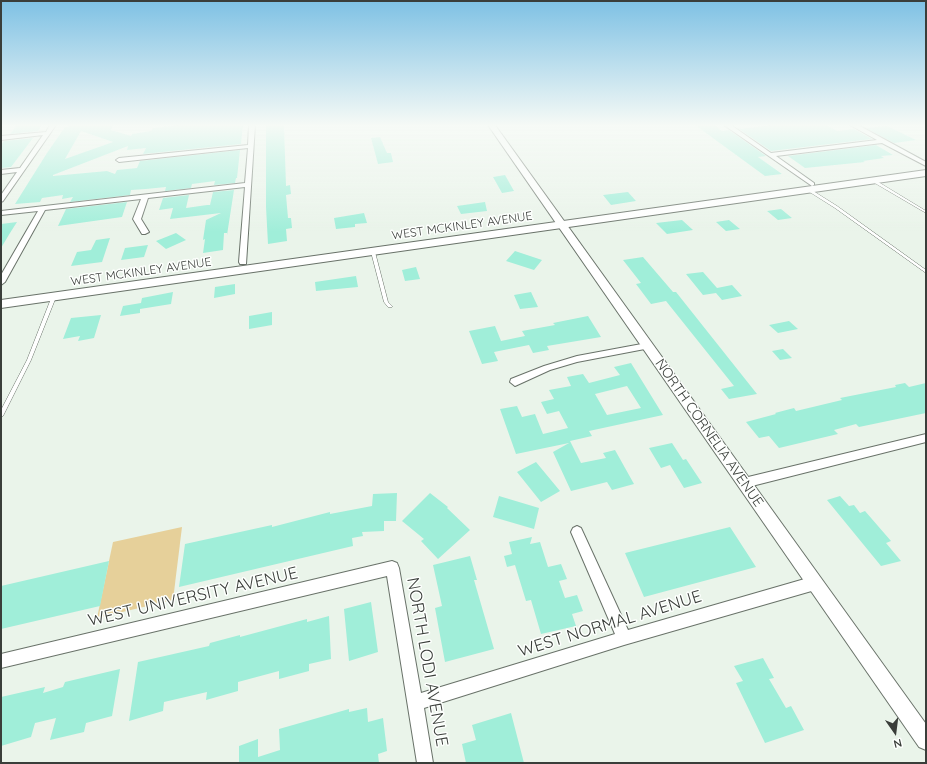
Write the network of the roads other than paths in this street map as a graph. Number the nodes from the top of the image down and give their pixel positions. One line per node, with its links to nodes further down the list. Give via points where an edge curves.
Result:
1 (29, 161): 7 (street)
2 (250, 161): 11 (street)
3 (516, 161): 18 (street, NORTH CORNELIA AVENUE)
4 (777, 161): 12 (street)
5 (917, 161): 6 (street)
6 (926, 166): 12 (main road, WEST MCKINLEY AVENUE)
7 (22, 170): 8 (street); 14 (street)
8 (1, 172)
9 (926, 172): 10 (main road, WEST MCKINLEY AVENUE)
10 (875, 181): 12 (main road, WEST MCKINLEY AVENUE); 16 (lane)
11 (248, 185): 13 (street); 21 (street)
12 (810, 187): 18 (main road, WEST MCKINLEY AVENUE); 22 (lane)
13 (144, 197): 15 (street); 19 (street, via 137,219)
14 (1, 200)
15 (43, 208): 17 (street); 23 (street)
16 (926, 212)
17 (1, 213)
18 (560, 222): 20 (main road, WEST MCKINLEY AVENUE); 21 (main road, WEST MCKINLEY AVENUE); 28 (street, NORTH CORNELIA AVENUE)
19 (145, 232)
20 (373, 252): 25 (main road, WEST MCKINLEY AVENUE); 27 (lane, via 386,302)
21 (244, 262): 24 (main road, WEST MCKINLEY AVENUE, via 6,295)
22 (926, 272)
23 (1, 282)
24 (1, 298)
25 (54, 298): 26 (main road, WEST MCKINLEY AVENUE); 30 (lane, via 29,360)
26 (1, 304)
27 (390, 306)
28 (647, 346): 29 (street, via 577,359); 32 (street, NORTH CORNELIA AVENUE)
29 (515, 382)
30 (1, 415)
31 (926, 438): 32 (street)
32 (744, 483): 35 (street, NORTH CORNELIA AVENUE)
33 (577, 532): 36 (street)
34 (392, 568): 37 (street, WEST UNIVERSITY AVENUE); 38 (street, NORTH LODI AVENUE)
35 (815, 582): 36 (street, WEST NORMAL AVENUE); 39 (street, NORTH CORNELIA AVENUE)
36 (624, 638): 38 (street, WEST NORMAL AVENUE)
37 (1, 661)
38 (416, 703): 40 (street, NORTH LODI AVENUE)
39 (926, 740)
40 (425, 763)

